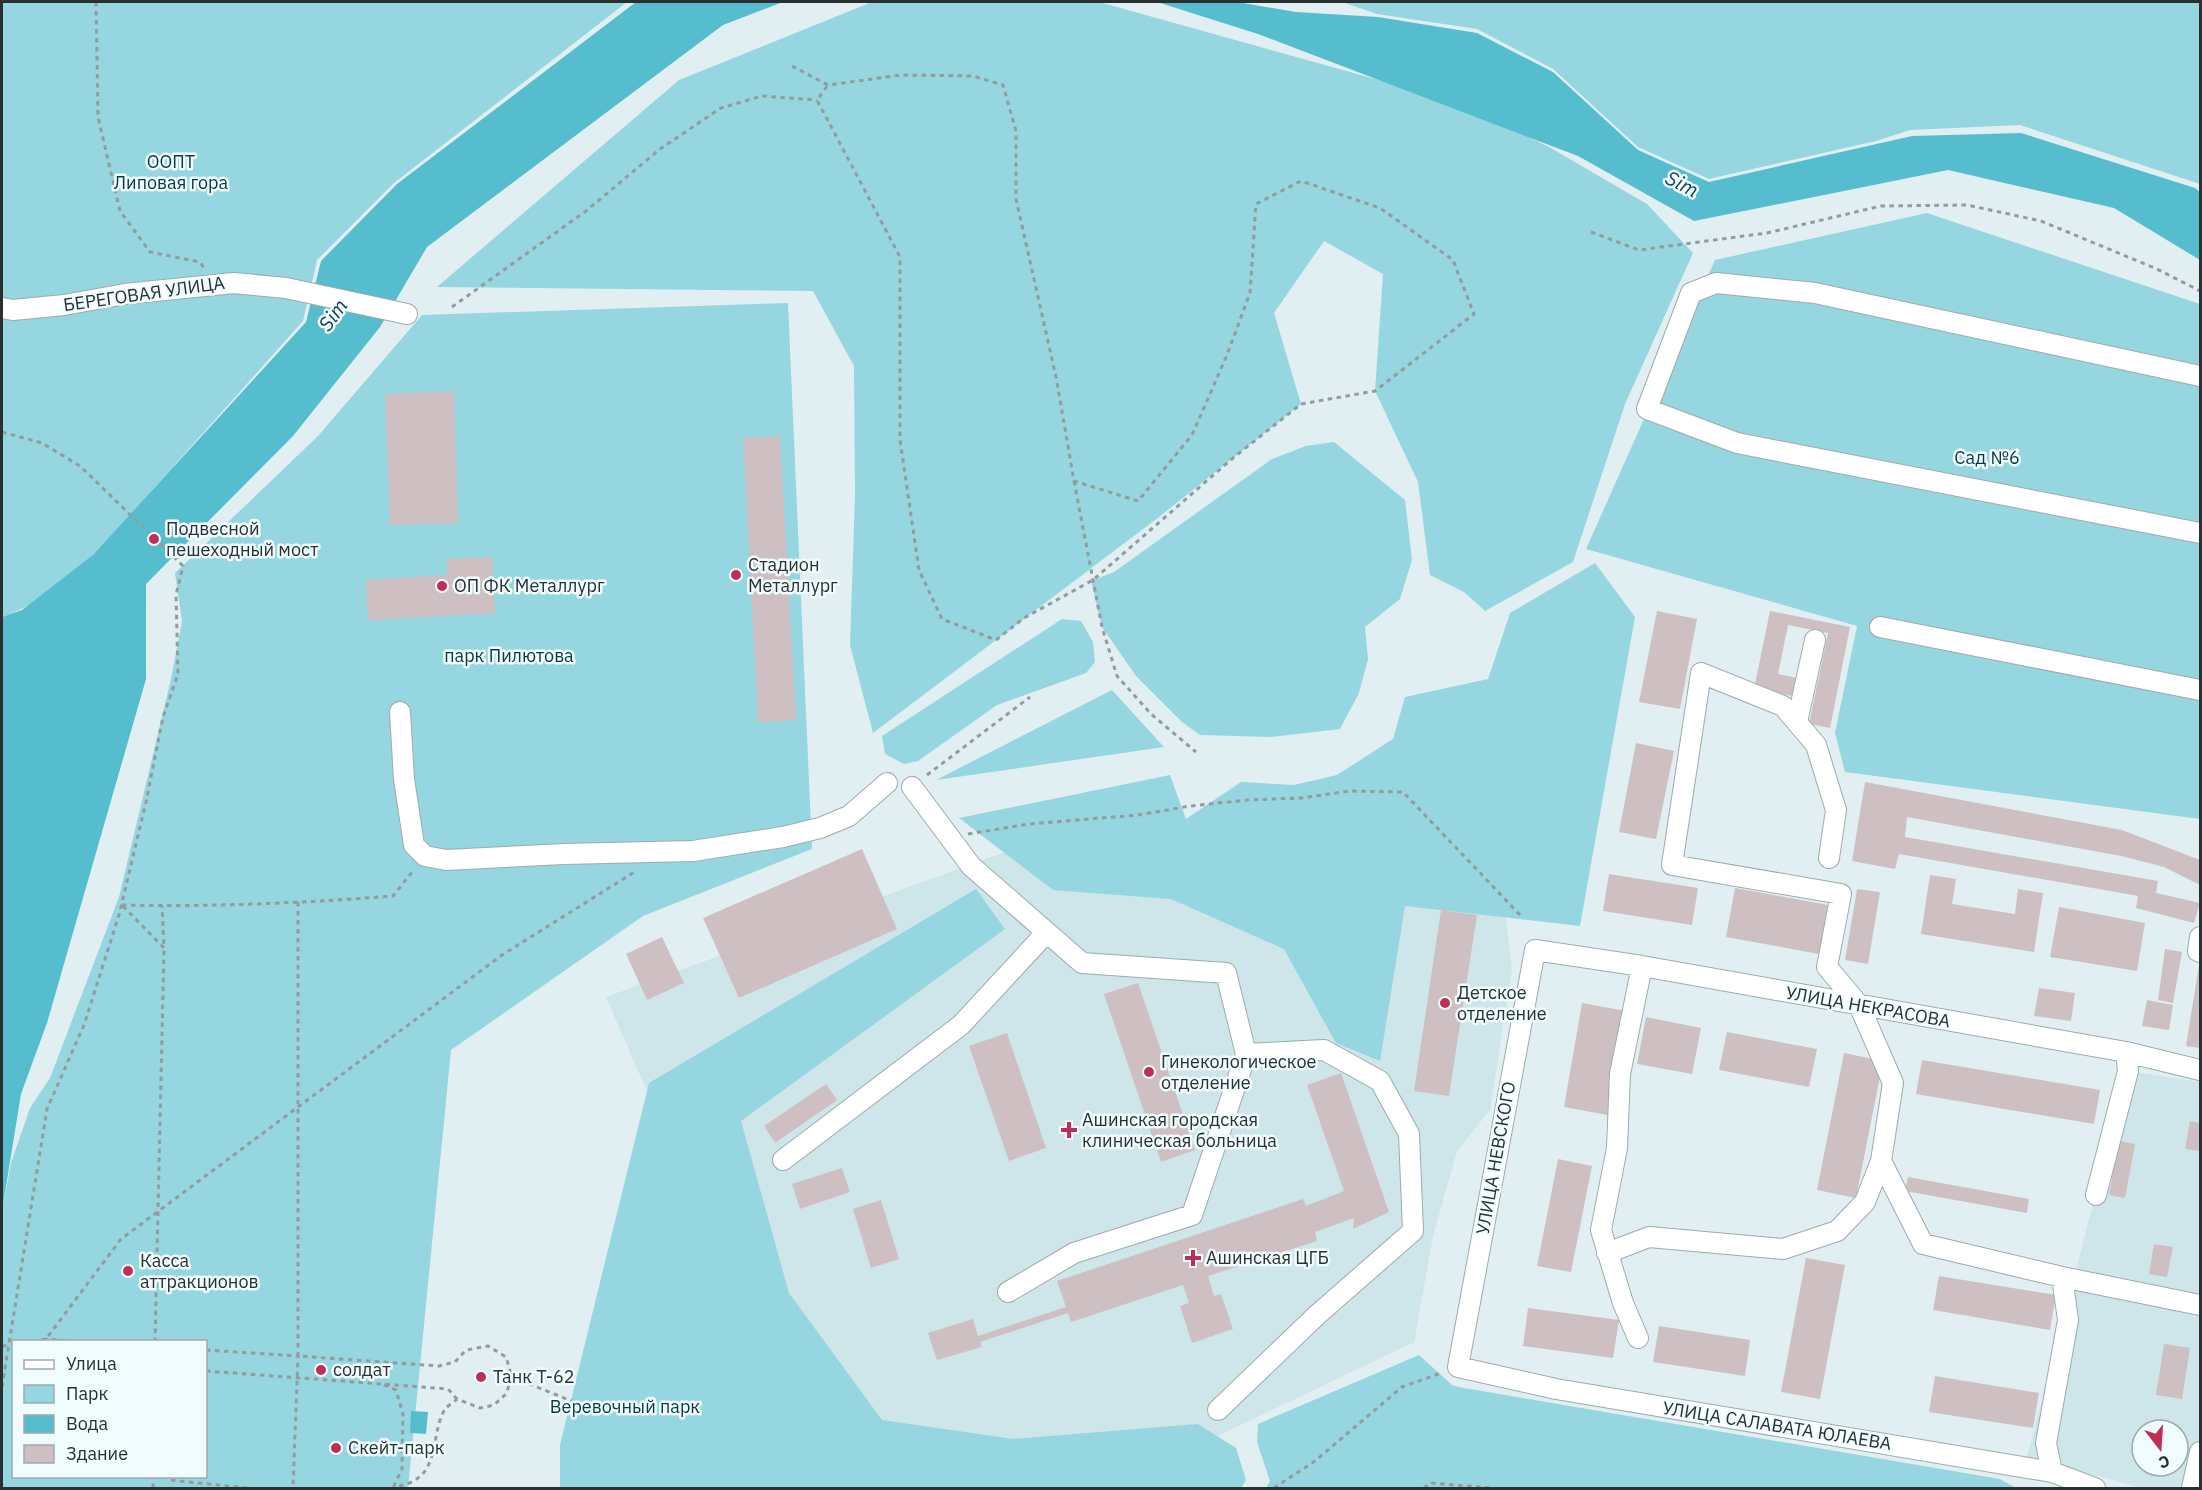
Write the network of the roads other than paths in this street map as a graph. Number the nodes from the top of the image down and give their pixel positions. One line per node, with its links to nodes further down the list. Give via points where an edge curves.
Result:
1 (2, 308): 2 (street, БЕРЕГОВАЯ УЛИЦА, via 64,306 125,294 234,282 286,288)
2 (406, 314)
3 (2200, 376): 4 (street, via 1815,293 1716,283 1691,293 1647,409 1737,442)
4 (2200, 533)
5 (1880, 627): 7 (street)
6 (1815, 640): 9 (street)
7 (2200, 690)
8 (400, 712): 10 (street, via 404,779 414,845 425,856 446,860 693,851 738,844 801,833 840,820)
9 (1797, 722): 12 (street, via 1816,745 1836,810); 18 (street, via 1783,706 1701,673 1672,865 1841,894 1827,967)
10 (887, 783)
11 (912, 787): 13 (street, via 971,866)
12 (1829, 858)
13 (1047, 932): 20 (street, via 1082,963 1226,973); 22 (street, via 961,1025)
14 (2200, 937): 16 (street)
15 (1535, 950): 17 (street, УЛИЦА НЕКРАСОВА); 30 (street, УЛИЦА НЕВСКОГО)
16 (2200, 952)
17 (1642, 966): 18 (street, УЛИЦА НЕКРАСОВА); 25 (street, via 1620,1074 1617,1148 1601,1230)
18 (1859, 1005): 19 (street, УЛИЦА НЕКРАСОВА); 23 (street, via 1893,1083)
19 (2126, 1052): 21 (street, УЛИЦА НЕКРАСОВА); 24 (street, via 2128,1071)
20 (1246, 1054): 27 (street, via 1192,1215 1074,1253); 31 (street, via 1324,1050 1380,1081 1409,1134 1413,1231 1317,1315)
21 (2200, 1070)
22 (783, 1160)
23 (1881, 1161): 25 (street, via 1865,1202 1837,1231 1783,1250 1648,1238); 26 (street, via 1923,1244)
24 (2096, 1195)
25 (1607, 1253): 29 (street)
26 (2062, 1277): 28 (street); 33 (street, via 2068,1320 2046,1443)
27 (1008, 1292)
28 (2200, 1305)
29 (1638, 1338)
30 (1458, 1367): 33 (street, УЛИЦА САЛАВАТА ЮЛАЕВА, via 1556,1389)
31 (1218, 1410)
32 (2200, 1452): 35 (street)
33 (2052, 1472): 34 (street, УЛИЦА САЛАВАТА ЮЛАЕВА)
34 (2095, 1488)
35 (2192, 1488)

